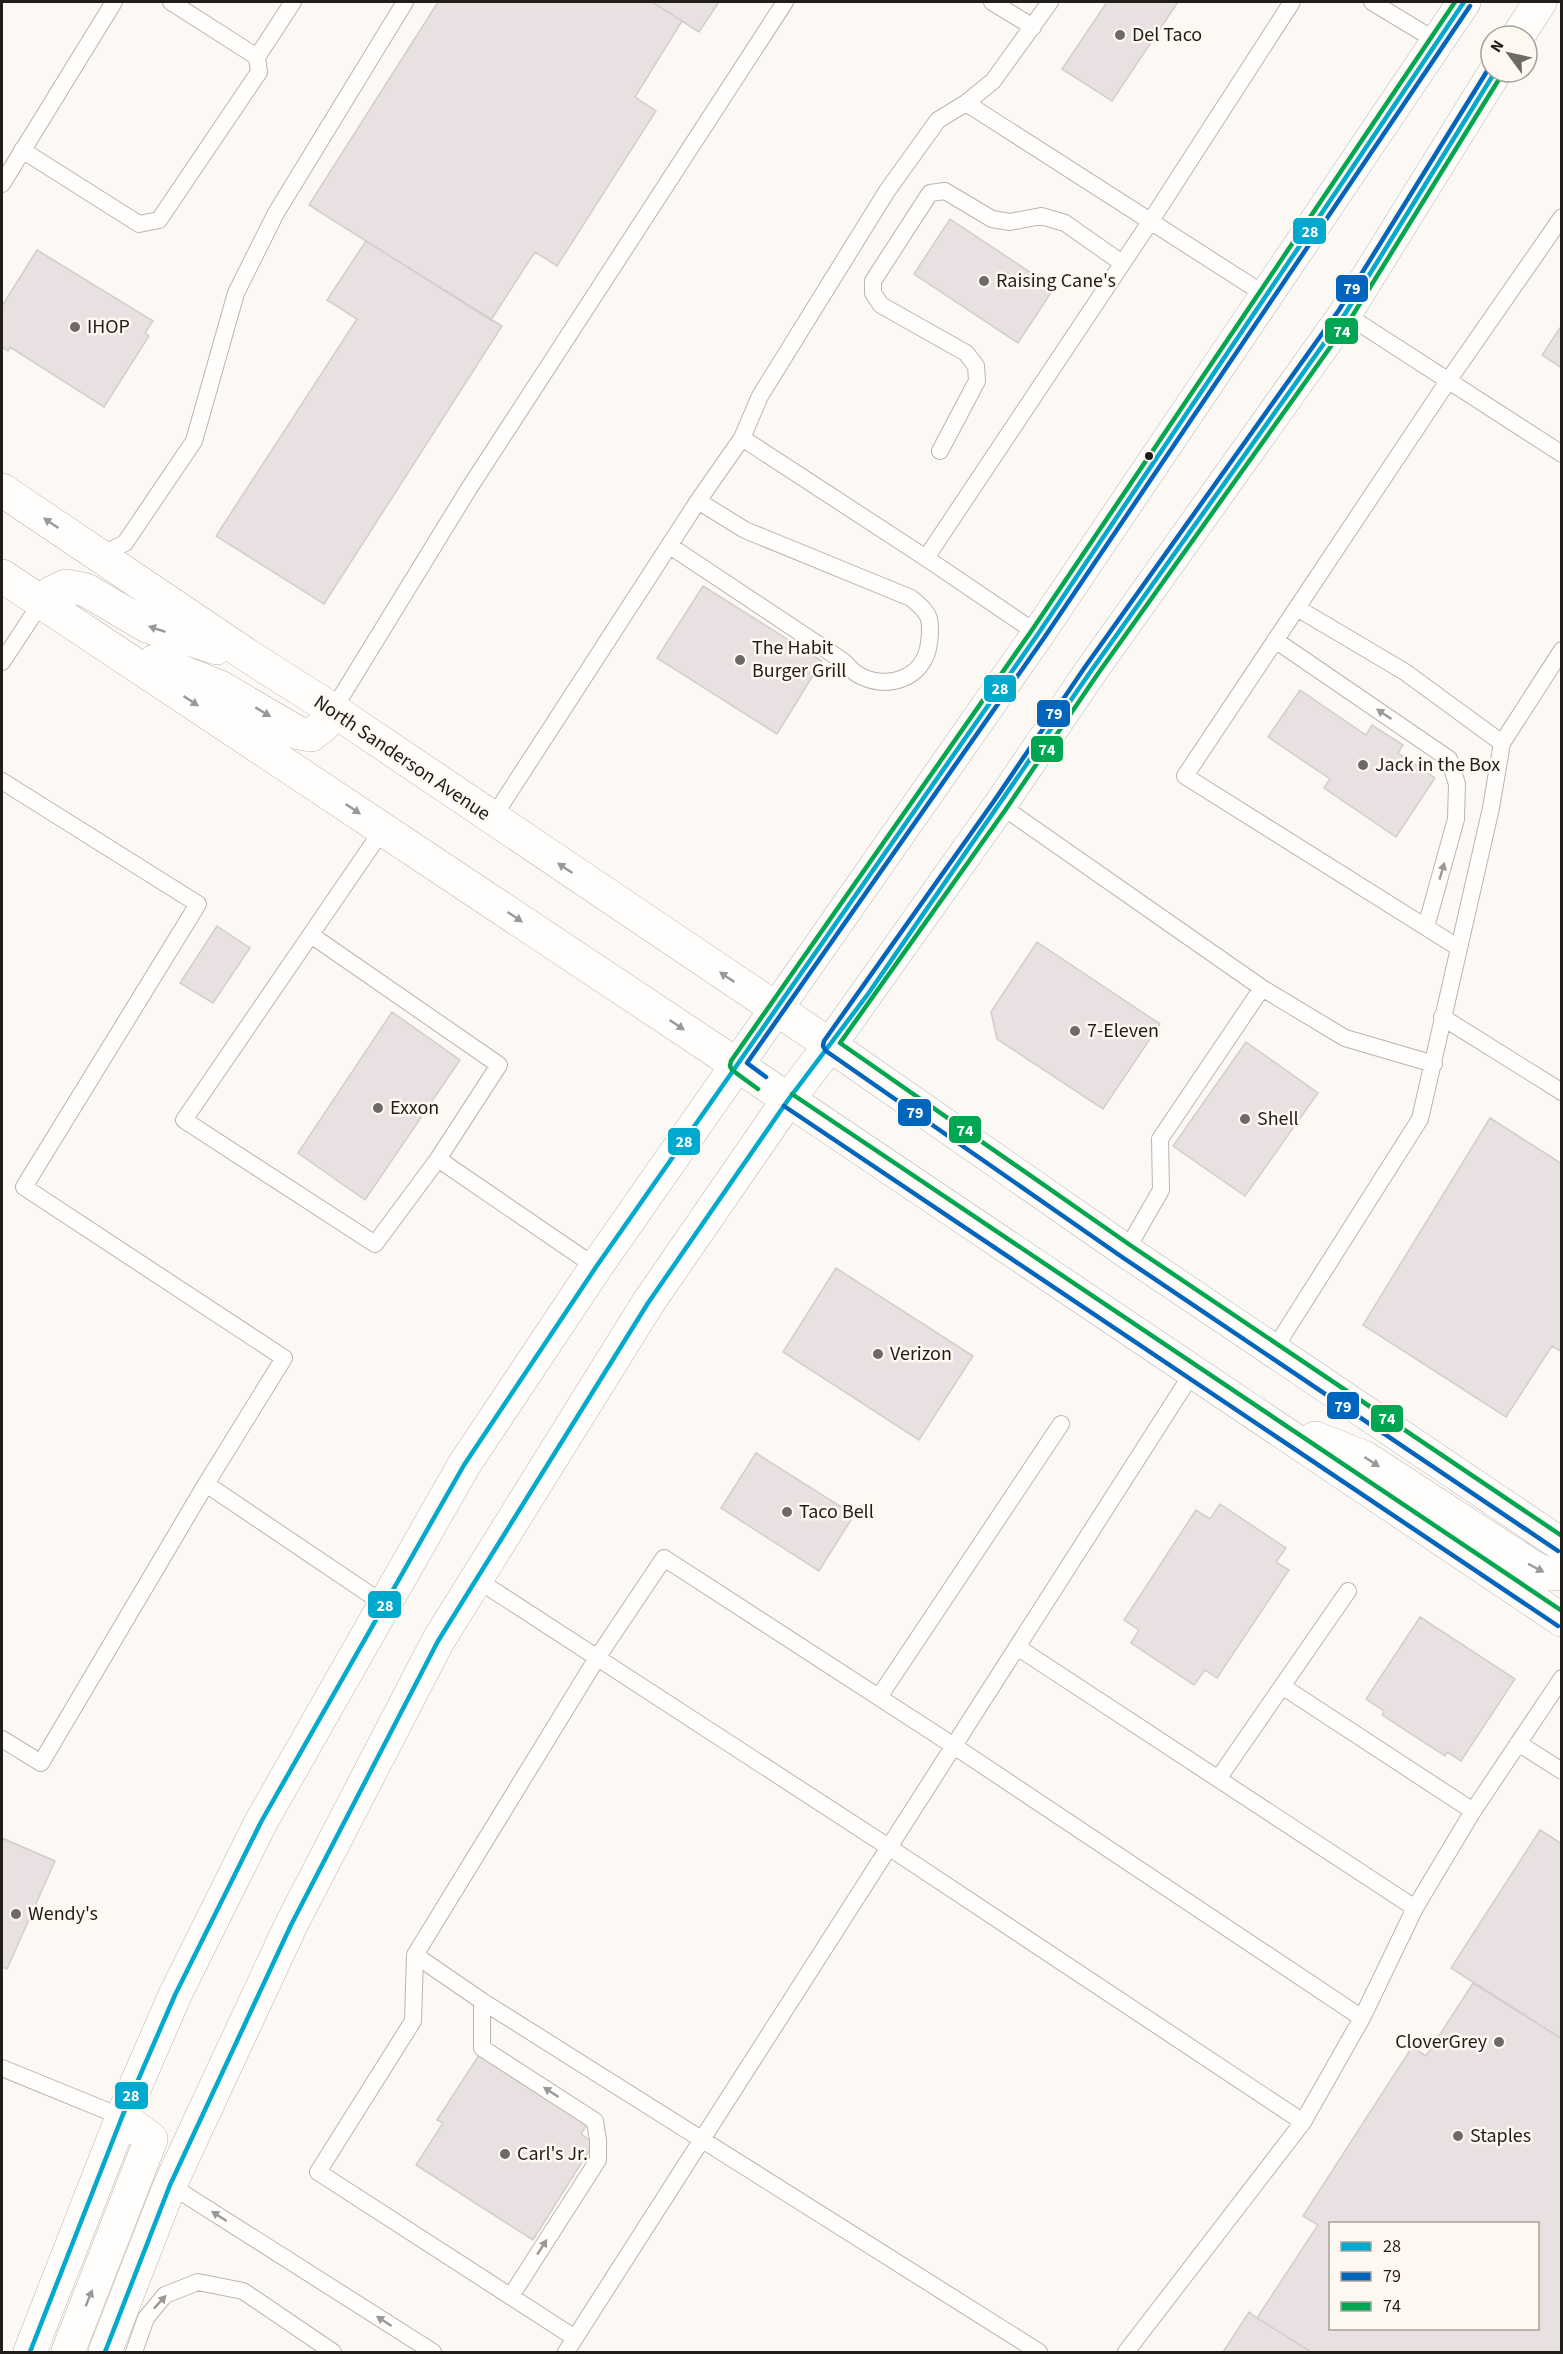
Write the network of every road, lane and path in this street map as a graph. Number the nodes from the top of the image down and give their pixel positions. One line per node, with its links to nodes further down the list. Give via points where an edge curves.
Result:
1 (114, 2): 18 (lane)
2 (171, 2): 15 (lane)
3 (293, 2): 15 (lane)
4 (405, 2): 32 (lane, via 276,213 236,293 194,441 125,543)
5 (785, 2): 43 (lane, via 468,490)
6 (992, 2): 13 (lane)
7 (1050, 2): 13 (lane)
8 (1292, 2): 21 (lane)
9 (1372, 2): 14 (lane)
10 (1464, 2): 14 (main road)
11 (1540, 2): 12 (main road)
12 (1526, 24)
13 (1033, 27): 17 (lane, via 993,81)
14 (1438, 42): 23 (main road)
15 (257, 57): 18 (lane, via 259,72 159,220 139,224)
16 (1488, 84): 24 (main road)
17 (966, 103): 21 (lane); 26 (lane, via 938,120 888,191 760,396)
18 (22, 150): 19 (lane)
19 (2, 184)
20 (1562, 218): 25 (lane)
21 (1150, 222): 22 (lane); 23 (lane)
22 (1122, 263): 27 (lane, via 1065,223 1041,216 1010,222 992,219 945,191 930,193 873,281 873,293 881,304 966,353 976,366 977,381); 33 (lane)
23 (1267, 296): 37 (main road)
24 (1345, 314): 25 (lane); 46 (main road)
25 (1448, 381): 28 (lane); 36 (lane)
26 (742, 438): 30 (lane); 33 (lane)
27 (939, 451)
28 (1562, 454)
29 (2, 490): 32 (main road, North Sanderson Avenue, one-way to 29)
30 (698, 501): 31 (lane); 31 (lane, via 745,530 911,598 929,618 928,650 921,666 906,678 889,682 856,673)
31 (670, 546): 47 (lane)
32 (99, 556): 41 (main road, North Sanderson Avenue)
33 (926, 558): 37 (lane)
34 (2, 576): 35 (main road)
35 (41, 603): 38 (main road); 41 (main road, one-way to 35, via 147,626 86,590 66,586); 42 (lane)
36 (1297, 608): 39 (lane); 44 (lane, via 1406,672)
37 (1038, 634): 53 (main road)
38 (95, 637): 43 (main road, one-way to 43, via 220,687 298,733 311,735 323,726); 48 (main road, one-way to 48)
39 (1275, 640): 49 (lane, one-way to 39, via 1456,819 1457,784 1449,759); 49 (lane, via 1185,776)
40 (1562, 650): 44 (lane)
41 (253, 659): 43 (main road, North Sanderson Avenue)
42 (2, 662)
43 (333, 710): 47 (main road, North Sanderson Avenue)
44 (1502, 743): 51 (lane)
45 (2, 781): 66 (lane, via 198,904 24,1187 285,1358)
46 (1000, 805): 52 (lane); 55 (main road)
47 (492, 819): 53 (main road, North Sanderson Avenue, one-way to 47)
48 (383, 829): 50 (lane); 57 (main road, one-way to 57)
49 (1426, 927): 51 (lane)
50 (310, 935): 59 (lane, via 499,1065); 59 (lane, via 184,1120 375,1244)
51 (1459, 948): 54 (lane)
52 (1263, 988): 56 (lane, via 1345,1038); 60 (lane, via 1161,1139 1161,1190)
53 (776, 1009): 55 (main road, North Sanderson Avenue); 57 (main road)
54 (1442, 1017): 56 (lane); 58 (lane)
55 (830, 1045): 57 (main road); 60 (main road, North Sanderson Avenue)
56 (1434, 1064): 62 (lane, via 1420,1119)
57 (762, 1083): 61 (main road); 63 (main road); 69 (main road, via 648,1303)
58 (1562, 1092)
59 (438, 1159): 61 (lane)
60 (1126, 1251): 62 (main road, North Sanderson Avenue)
61 (596, 1267): 71 (main road, via 464,1465)
62 (1273, 1351): 67 (main road, North Sanderson Avenue)
63 (1193, 1372): 64 (main road); 73 (lane)
64 (1260, 1416): 68 (main road, one-way to 68, via 1364,1457 1533,1567 1547,1574); 72 (main road)
65 (1061, 1424): 77 (lane)
66 (206, 1484): 71 (lane); 78 (lane, via 42,1763)
67 (1562, 1545)
68 (1562, 1574)
69 (476, 1579): 74 (lane); 93 (main road, via 438,1641 291,1925)
70 (1348, 1591): 76 (lane)
71 (384, 1604): 90 (main road, via 261,1822 175,1995)
72 (1562, 1620)
73 (1017, 1647): 80 (lane); 82 (lane)
74 (597, 1658): 77 (lane, via 664,1558); 84 (lane); 86 (lane)
75 (1562, 1678): 79 (lane)
76 (1282, 1686): 82 (lane); 83 (lane)
77 (879, 1697): 80 (lane)
78 (2, 1739)
79 (1518, 1743): 81 (lane); 83 (lane)
80 (954, 1746): 84 (lane); 88 (lane)
81 (1562, 1771)
82 (1218, 1779): 85 (lane)
83 (1473, 1811): 85 (lane)
84 (890, 1848): 91 (lane); 92 (lane)
85 (1415, 1908): 88 (lane)
86 (415, 1955): 87 (lane); 94 (lane, via 413,2020 318,2172)
87 (482, 2001): 92 (lane); 94 (lane, one-way to 87, via 598,2160 598,2140 595,2121 482,2048)
88 (1362, 2018): 91 (lane)
89 (2, 2068): 90 (lane)
90 (123, 2117): 96 (main road); 97 (main road, one-way to 90, via 151,2139)
91 (1303, 2122): 104 (lane)
92 (702, 2140): 95 (lane); 103 (lane)
93 (170, 2185): 98 (main road); 101 (lane, one-way to 93)
94 (511, 2296): 95 (lane)
95 (575, 2338): 102 (lane)
96 (30, 2352)
97 (68, 2352)
98 (105, 2352)
99 (134, 2352): 100 (lane, one-way to 100, via 146,2318 165,2295 198,2282 243,2291)
100 (333, 2352)
101 (433, 2352)
102 (566, 2352)
103 (1039, 2352)
104 (1126, 2352)

